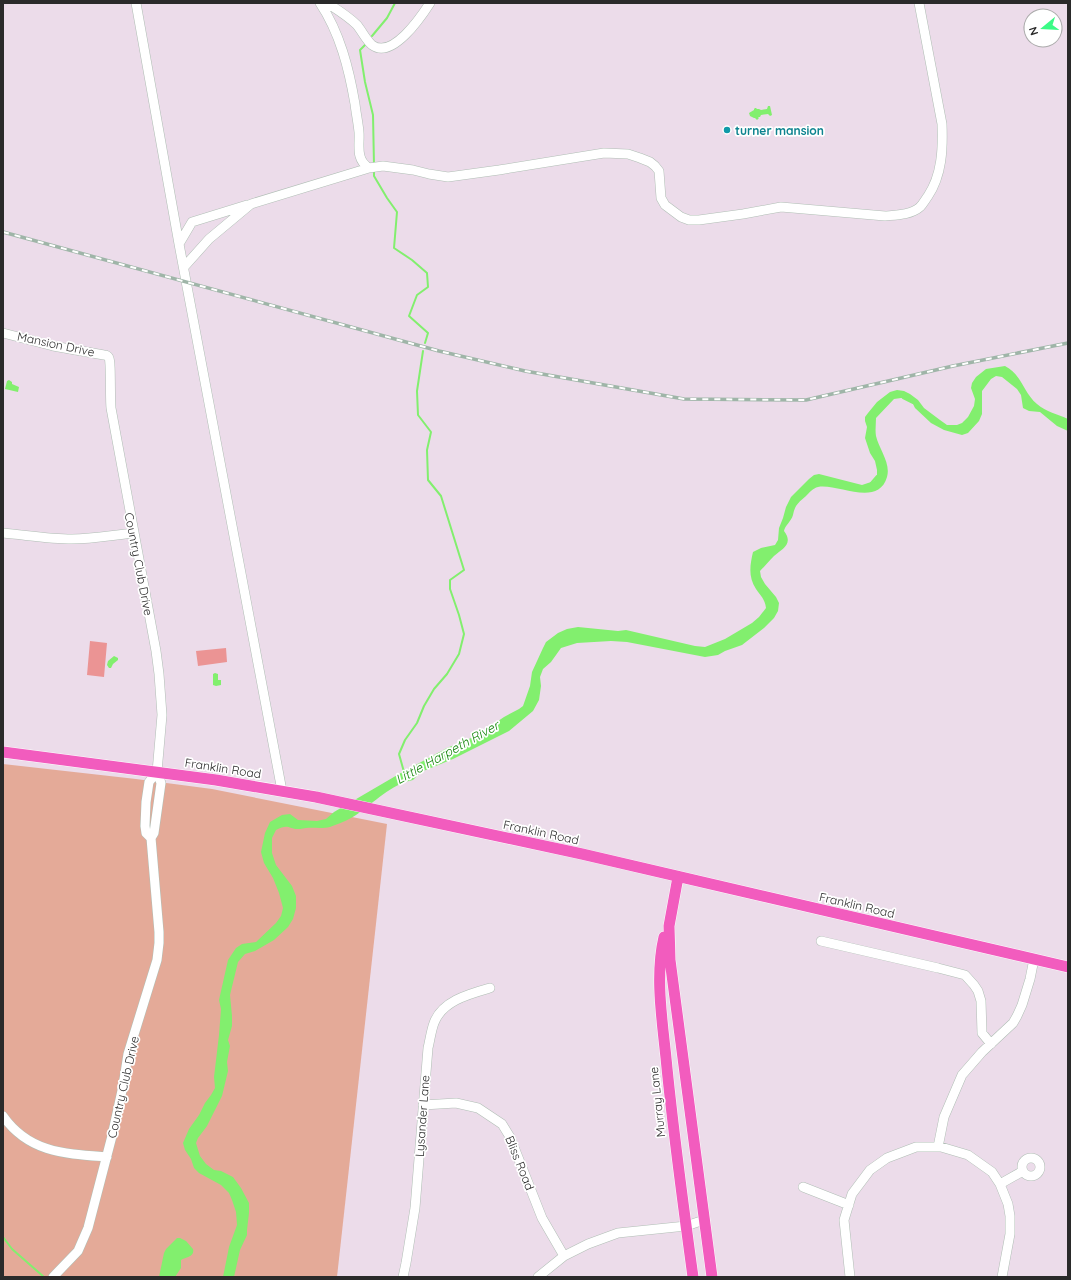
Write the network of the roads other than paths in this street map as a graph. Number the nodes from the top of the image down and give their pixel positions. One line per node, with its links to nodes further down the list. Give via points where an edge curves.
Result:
1 (136, 3): 8 (street)
2 (320, 3): 6 (street, via 340,42 351,85 359,132 360,158)
3 (327, 3): 4 (street, via 348,16 373,45 381,48 397,42 412,28)
4 (430, 3)
5 (919, 3): 6 (street, via 942,124 942,137 941,164 933,188 921,206 912,211 885,216 780,207 689,220 665,205 661,198 659,171 655,166 628,154 604,153 448,177 383,166)
6 (369, 168): 7 (street)
7 (251, 204): 8 (street, via 192,222); 9 (street, via 209,239)
8 (179, 244): 9 (street)
9 (184, 267): 16 (street)
10 (3, 333): 11 (street, Mansion Drive, via 52,346 104,354)
11 (109, 358): 13 (street, Country Club Drive, via 110,408)
12 (3, 533): 13 (street, via 72,539)
13 (134, 533): 15 (street, Country Club Drive, via 159,674 162,715)
14 (3, 752): 15 (main road, Franklin Road)
15 (157, 772): 16 (main road, Franklin Road); 27 (street, Country Club Drive, via 149,782 145,826 146,833 151,838 159,926 158,952 128,1054)
16 (282, 791): 17 (main road, Franklin Road, via 392,812)
17 (678, 877): 18 (main road, Murray Lane); 20 (main road, Franklin Road)
18 (669, 926): 32 (main road, Murray Lane, via 670,960); 33 (main road, Murray Lane, via 663,938 660,988 673,1132)
19 (821, 941): 23 (street, via 965,975 978,992 981,1001 982,1033)
20 (1034, 959): 21 (main road, Franklin Road); 23 (street, via 1017,1016)
21 (1068, 967)
22 (490, 988): 24 (street, Lysander Lane, via 469,994 446,1006 434,1022 428,1048)
23 (991, 1044): 26 (street, via 962,1075 944,1117)
24 (423, 1105): 34 (street, Bliss Road, via 456,1103 478,1108 502,1124 510,1137 542,1218); 36 (street, Lysander Lane, via 416,1208)
25 (3, 1116): 27 (street, via 17,1132 42,1147 64,1154)
26 (938, 1148): 29 (street, via 968,1155 992,1172); 31 (street, via 916,1147 887,1158 870,1170 852,1194)
27 (107, 1157): 35 (street, Country Club Drive, via 81,1245)
28 (1023, 1171): 29 (street)
29 (1000, 1184): 41 (street, via 1010,1216 1010,1234)
30 (803, 1187): 31 (street)
31 (849, 1205): 40 (street, via 844,1220)
32 (704, 1220): 33 (street); 39 (main road, Murray Lane)
33 (686, 1226): 34 (street, via 618,1233); 38 (main road, Murray Lane)
34 (564, 1256): 37 (street)
35 (55, 1275)
36 (403, 1277)
37 (538, 1277)
38 (693, 1277)
39 (712, 1277)
40 (850, 1277)
41 (1002, 1277)

